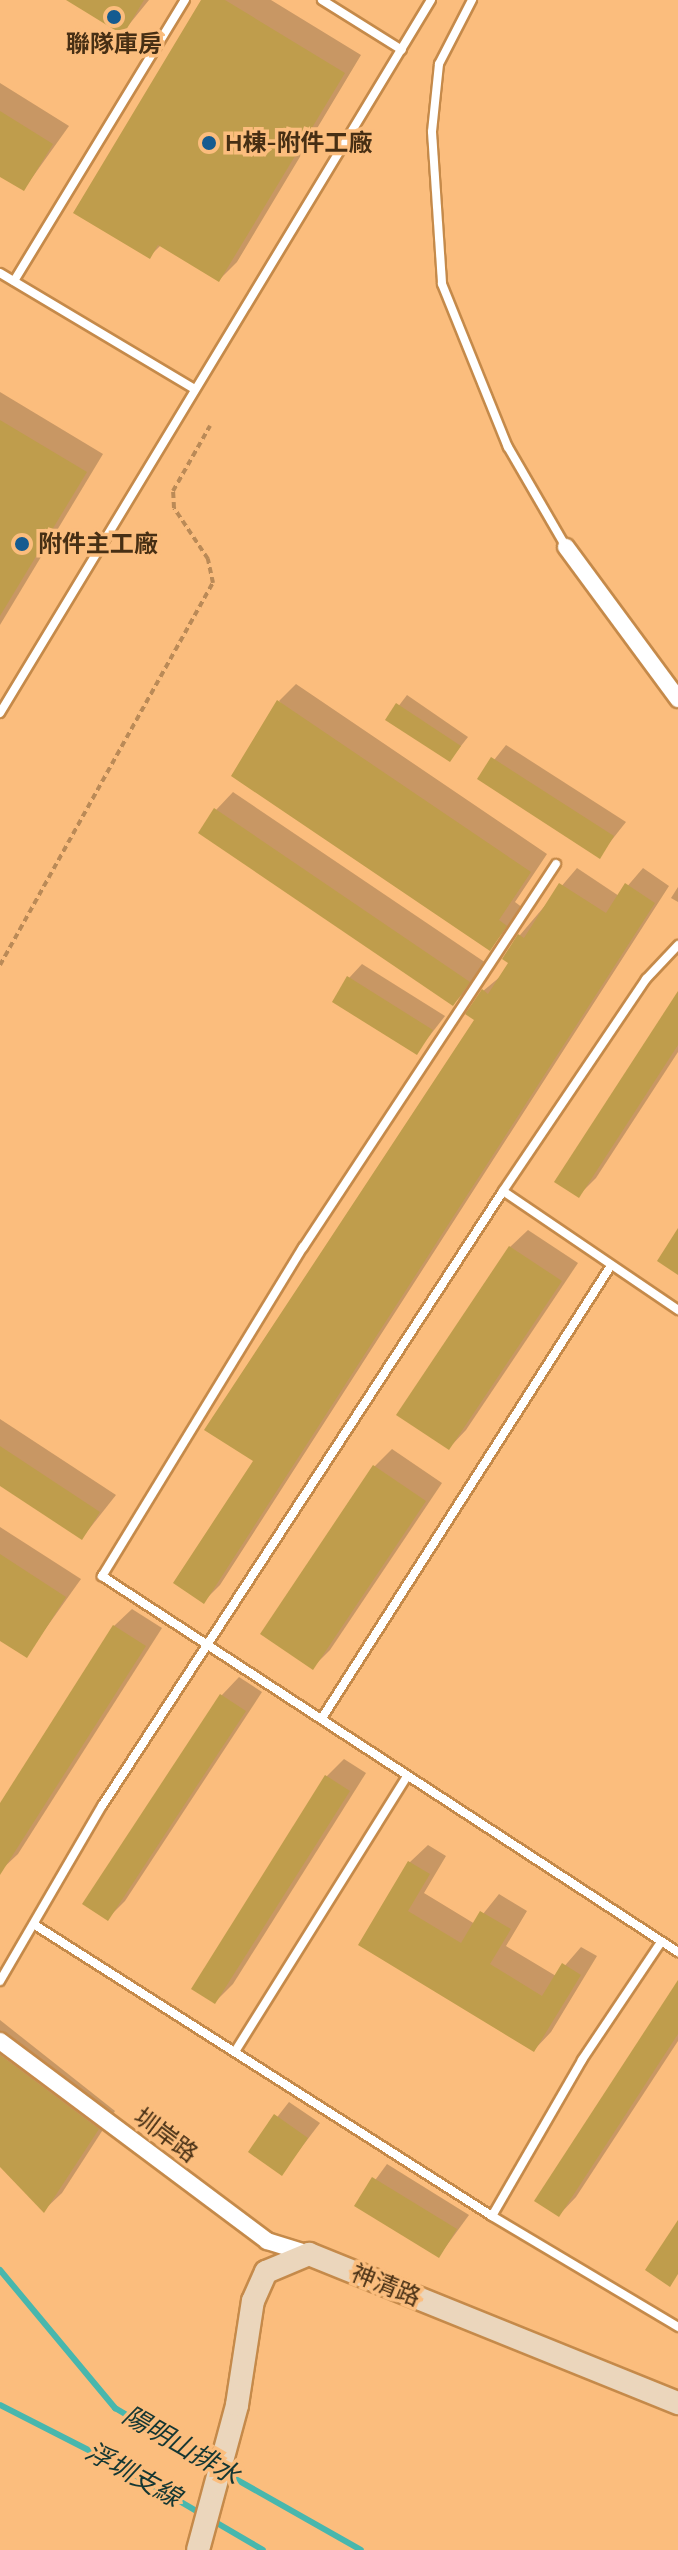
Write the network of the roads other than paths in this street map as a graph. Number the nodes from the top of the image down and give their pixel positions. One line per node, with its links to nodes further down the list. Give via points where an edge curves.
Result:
1 (185, 0): 7 (lane)
2 (322, 0): 5 (lane)
3 (431, 0): 5 (lane)
4 (472, 0): 9 (lane, via 439,64 433,118 442,284 508,447)
5 (402, 50): 8 (lane)
6 (0, 273): 7 (lane)
7 (14, 281): 8 (lane)
8 (193, 388): 11 (lane)
9 (566, 547): 10 (street)
10 (678, 699)
11 (0, 713)
12 (556, 864): 17 (lane, via 303,1247 102,1576)
13 (678, 945): 14 (lane, via 646,979)
14 (503, 1191): 15 (lane); 17 (lane)
15 (610, 1267): 16 (lane); 18 (lane)
16 (678, 1310)
17 (207, 1644): 18 (lane); 20 (lane, via 102,1806)
18 (322, 1718): 19 (lane)
19 (407, 1776): 21 (lane); 25 (lane)
20 (35, 1925): 23 (lane); 25 (lane)
21 (661, 1942): 22 (lane); 26 (lane, via 551,2111)
22 (678, 1952)
23 (0, 1981)
24 (0, 2041): 27 (street, 圳岸路, via 267,2241)
25 (236, 2050): 26 (lane)
26 (492, 2216): 28 (lane)
27 (309, 2254): 29 (street, 神清路); 30 (street, via 266,2272 253,2301 226,2452)
28 (678, 2327)
29 (678, 2403)
30 (198, 2550)

